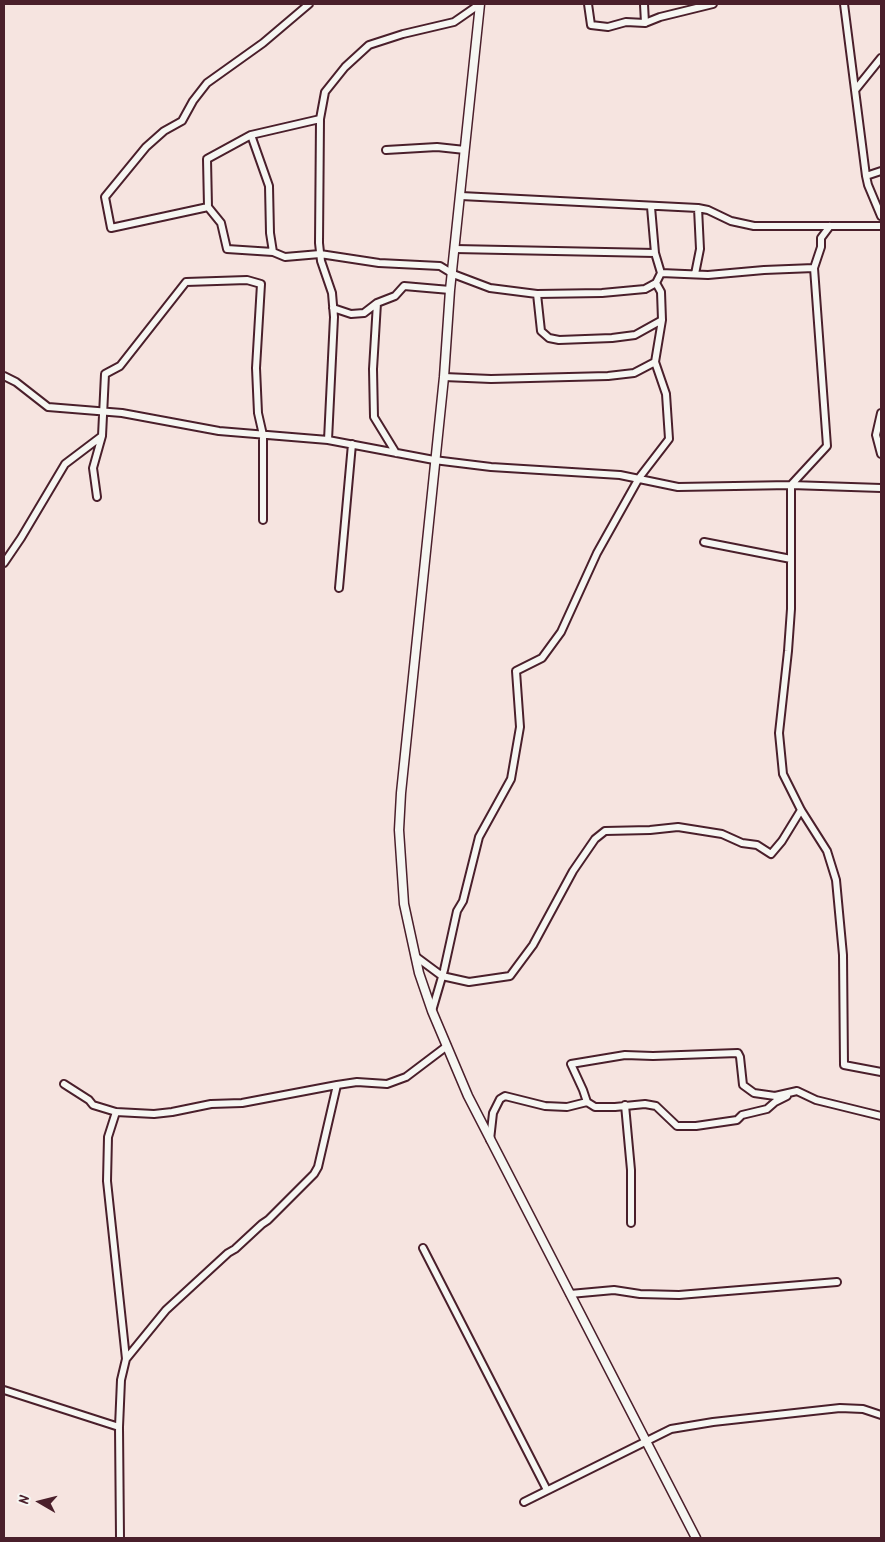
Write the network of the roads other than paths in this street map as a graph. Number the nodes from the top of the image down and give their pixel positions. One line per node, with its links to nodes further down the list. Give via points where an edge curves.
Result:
1 (309, 4): 17 (street, via 263,43 207,83 182,121 146,147 105,197 111,228)
2 (480, 4): 10 (street, via 454,22 369,45 325,92); 13 (street)
3 (588, 4): 7 (street, via 591,25 608,27 626,22)
4 (644, 4): 7 (street)
5 (713, 4): 7 (street)
6 (844, 4): 9 (street)
7 (645, 23)
8 (881, 58): 9 (street)
9 (856, 89): 15 (street)
10 (320, 119): 11 (street); 26 (street)
11 (251, 135): 17 (street, via 207,159); 24 (street, via 269,186)
12 (386, 150): 13 (street, via 437,147)
13 (465, 150): 16 (street)
14 (881, 171): 15 (street)
15 (866, 176): 20 (street)
16 (461, 196): 18 (street); 23 (street)
17 (208, 207): 24 (street, via 221,223 227,249)
18 (651, 207): 19 (street); 25 (street)
19 (698, 208): 21 (street, via 754,226); 30 (street, via 700,249)
20 (881, 216)
21 (830, 226): 22 (street); 27 (street, via 822,238)
22 (881, 226)
23 (455, 248): 25 (street); 29 (street)
24 (273, 252): 26 (street, via 285,257)
25 (655, 253): 28 (street)
26 (320, 254): 29 (street, via 379,263 440,266); 35 (street, via 332,293)
27 (814, 268): 30 (street); 50 (street, via 827,446)
28 (661, 273): 30 (street); 31 (street)
29 (453, 274): 32 (street); 33 (street, via 490,288)
30 (695, 274)
31 (656, 283): 33 (street, via 634,291); 36 (street, via 661,292)
32 (450, 290): 34 (street, via 404,286 395,296); 39 (street)
33 (537, 294): 36 (street, via 541,331 549,338 635,335)
34 (377, 303): 35 (street, via 364,313 351,314); 46 (street, via 374,417)
35 (333, 308): 44 (street)
36 (662, 320): 37 (street)
37 (655, 362): 39 (street, via 634,373 608,376); 49 (street, via 666,394 669,439)
38 (4, 376): 40 (street, via 48,408)
39 (444, 377): 48 (street)
40 (103, 412): 42 (street); 42 (street, via 105,374 120,366 186,282 247,280 261,284 256,368 258,412); 43 (street)
41 (881, 413): 47 (street, via 876,435)
42 (263, 435): 44 (street); 53 (street)
43 (102, 436): 52 (street, via 93,468); 56 (street, via 65,464)
44 (328, 440): 45 (street)
45 (352, 444): 46 (street); 57 (street)
46 (396, 453): 48 (street)
47 (881, 454)
48 (434, 460): 49 (street); 59 (street, via 399,830 404,904)
49 (640, 478): 50 (street, via 678,487); 60 (street, via 597,553 561,632 542,658 516,671 520,727 511,779 479,837)
50 (791, 485): 51 (street); 55 (street)
51 (881, 488)
52 (97, 497)
53 (263, 520)
54 (704, 542): 55 (street)
55 (791, 559): 58 (street, via 791,609 779,733 783,774)
56 (4, 563)
57 (339, 588)
58 (801, 810): 60 (street, via 771,854 757,845 742,843 722,834 678,827 605,831 595,839 573,871 533,945 510,976 469,982); 63 (street, via 827,851 836,880 843,955 844,1065)
59 (415, 956): 60 (street); 61 (street)
60 (442, 976): 61 (street)
61 (432, 1010): 62 (street)
62 (447, 1046): 65 (street, via 406,1077 387,1084 357,1082); 71 (street)
63 (881, 1072)
64 (64, 1084): 69 (street, via 93,1105)
65 (337, 1085): 69 (street, via 172,1112); 76 (street, via 314,1174 268,1220 166,1310)
66 (797, 1091): 67 (street, via 775,1096 754,1093 743,1085 738,1053 625,1055 571,1064); 68 (street, via 767,1109 742,1115 737,1120 696,1126 677,1126 656,1106); 70 (street, via 816,1100)
67 (587, 1102): 68 (street, via 595,1106); 71 (street, via 567,1107 545,1106 505,1096 500,1098 493,1113)
68 (625, 1105): 72 (street, via 631,1170)
69 (116, 1112): 76 (street, via 108,1137 107,1180)
70 (881, 1116)
71 (490, 1140): 75 (street)
72 (631, 1223)
73 (423, 1248): 81 (street)
74 (837, 1282): 75 (street, via 679,1295 614,1290)
75 (570, 1294): 80 (street)
76 (126, 1358): 79 (street, via 121,1380)
77 (4, 1390): 79 (street)
78 (881, 1415): 80 (street, via 862,1409 820,1410 671,1429)
79 (119, 1427): 84 (street)
80 (646, 1440): 81 (street); 83 (street)
81 (547, 1490): 82 (street)
82 (524, 1502)
83 (694, 1537)
84 (120, 1538)

